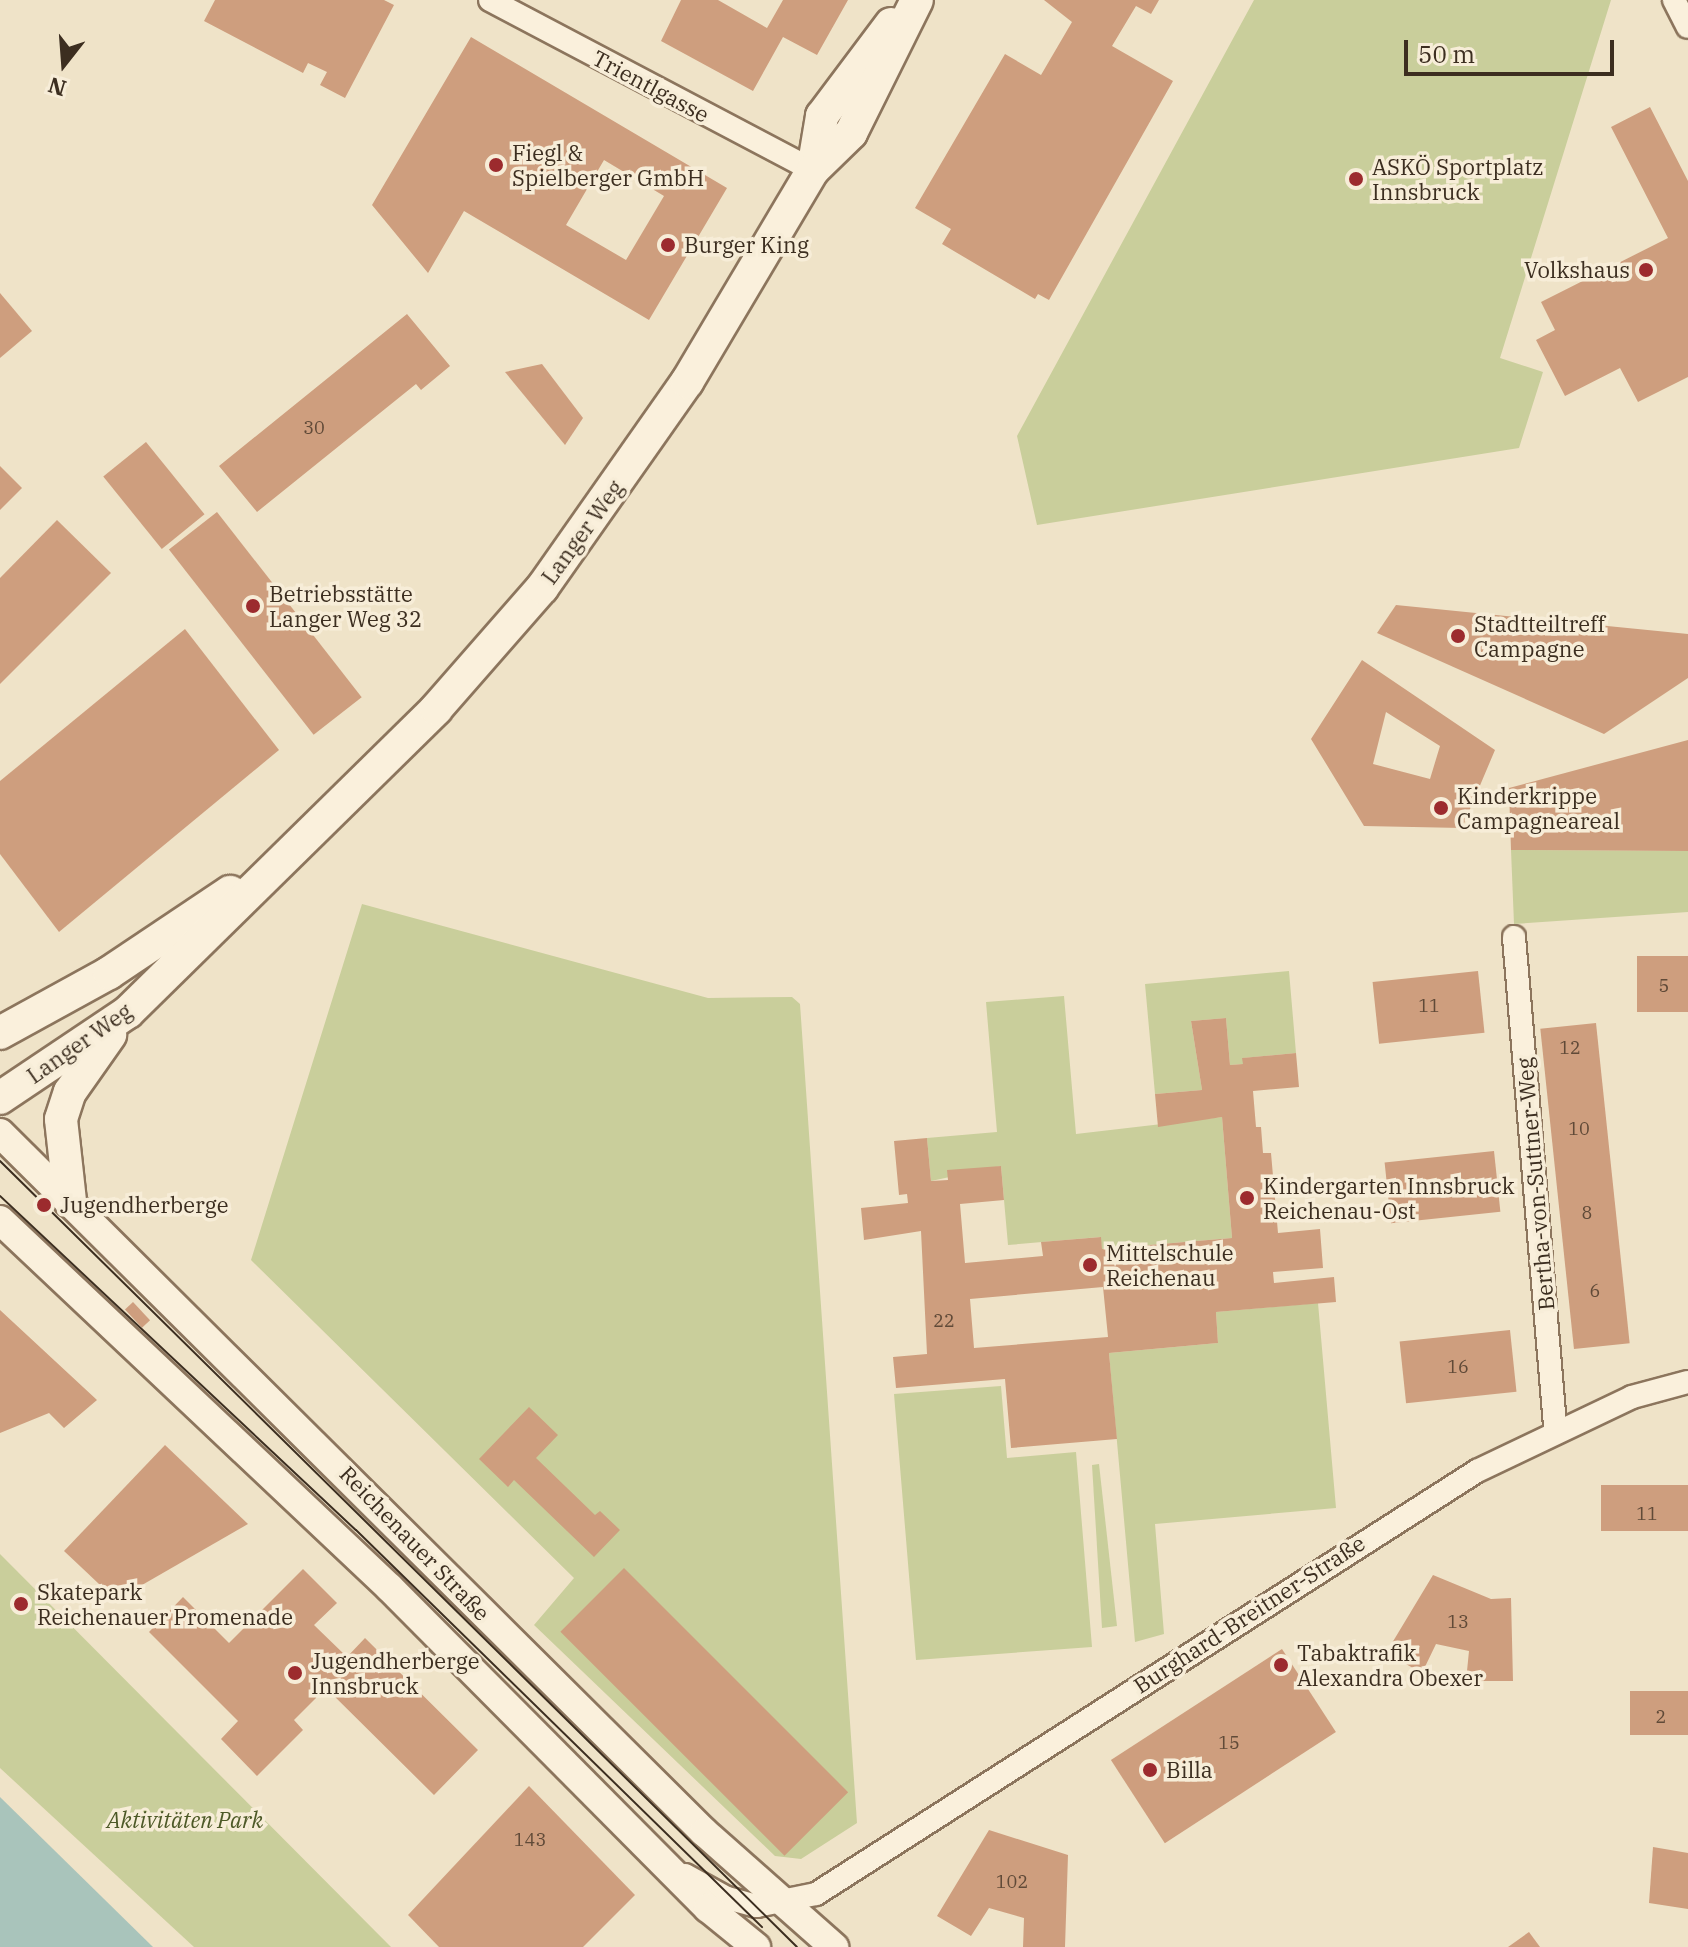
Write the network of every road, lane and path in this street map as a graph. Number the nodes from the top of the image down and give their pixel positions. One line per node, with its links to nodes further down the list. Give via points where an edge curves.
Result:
1 (490, 0): 6 (street, Trientlgasse)
2 (911, 0): 6 (main road, Langer Weg, via 834,94 822,116)
3 (917, 0): 6 (main road, Langer Weg, via 851,133)
4 (1674, 0): 5 (street)
5 (1688, 27)
6 (813, 170): 7 (main road, Langer Weg, via 687,382 542,588 436,709)
7 (293, 851): 9 (main road, Langer Weg); 10 (main road, Langer Weg, via 109,973)
8 (1514, 937): 16 (street, Bertha-von-Suttner-Weg)
9 (128, 1012): 11 (main road, Langer Weg); 13 (main road, via 86,1065 61,1119)
10 (0, 1033)
11 (0, 1098)
12 (0, 1133): 13 (street, Reichenauer Straße)
13 (70, 1201): 19 (street, Reichenauer Straße, via 692,1821)
14 (0, 1220): 17 (street)
15 (1688, 1382): 16 (street, Burghard-Breitner-Straße, via 1632,1397)
16 (1556, 1432): 18 (street, Burghard-Breitner-Straße, via 1373,1534)
17 (675, 1868): 19 (street, Burghard-Breitner-Straße, via 736,1902); 21 (street, via 701,1901)
18 (830, 1885): 19 (street, Burghard-Breitner-Straße); 20 (street)
19 (788, 1904): 20 (street, Reichenauer Straße)
20 (828, 1938)
21 (756, 1947)

